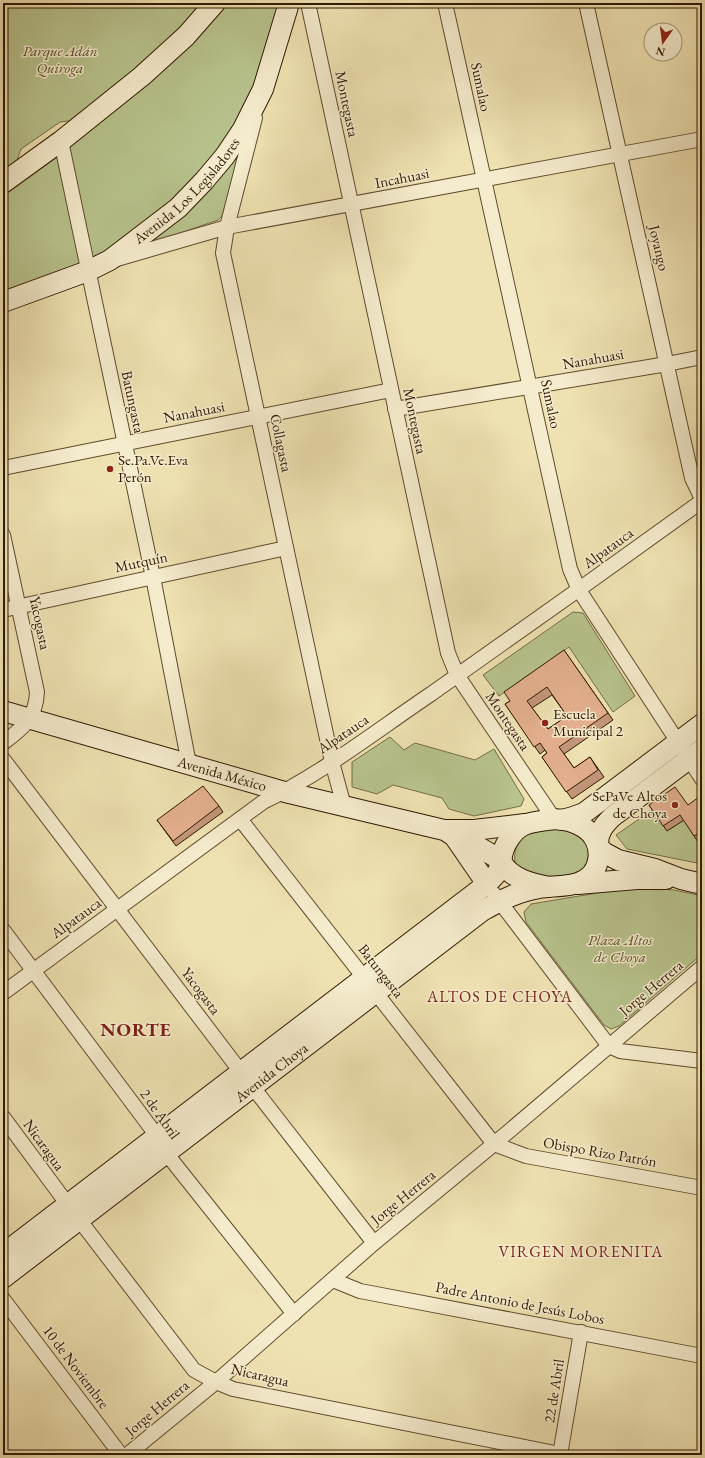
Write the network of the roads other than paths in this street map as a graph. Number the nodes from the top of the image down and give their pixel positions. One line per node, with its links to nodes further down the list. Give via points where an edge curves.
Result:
1 (215, 3): 8 (main road, via 186,36 142,76)
2 (289, 3): 6 (main road, Avenida Los Legisladores)
3 (308, 3): 12 (street, Montegasta)
4 (445, 3): 10 (street, Sumalao)
5 (586, 3): 9 (street, Joyango)
6 (263, 89): 13 (street, Collagasta); 14 (main road, Avenida Los Legisladores, via 243,129 204,181 178,208)
7 (702, 139): 9 (street, Incahuasi)
8 (61, 141): 11 (main road); 15 (street, Batungasta)
9 (620, 154): 10 (street, Incahuasi); 18 (street, Joyango)
10 (484, 180): 12 (street, Incahuasi); 19 (street, Sumalao)
11 (3, 183)
12 (352, 204): 13 (street, Incahuasi); 20 (street, Montegasta)
13 (227, 227): 14 (street, Incahuasi); 22 (street, Collagasta, via 223,253)
14 (110, 260): 15 (main road, Avenida Los Legisladores)
15 (88, 271): 16 (main road, Avenida Los Legisladores); 23 (street, Batungasta)
16 (3, 302)
17 (702, 357): 18 (street, Nanahuasi)
18 (667, 364): 19 (street, Nanahuasi); 25 (street, Joyango, via 692,478)
19 (530, 387): 21 (street, Nanahuasi); 29 (street, Sumalao, via 570,569)
20 (391, 390): 21 (street, Montegasta); 22 (street, Nanahuasi)
21 (396, 409): 32 (street, Montegasta, via 448,653)
22 (257, 417): 23 (street, Nanahuasi); 27 (street, Collagasta)
23 (125, 443): 24 (street, Nanahuasi); 28 (street, Batungasta)
24 (3, 468)
25 (702, 500): 29 (street, Alpatauca)
26 (3, 535): 30 (street, Yacogasta)
27 (286, 548): 28 (street, Mutquín); 40 (street, Collagasta)
28 (153, 577): 30 (street, Mutquín); 41 (street, Batungasta)
29 (579, 590): 32 (street, Alpatauca); 36 (street, Sumalao)
30 (18, 606): 31 (street, Mutquín); 34 (street, Yacogasta, via 37,692)
31 (3, 610)
32 (457, 675): 40 (street, Alpatauca); 46 (street, Montegasta)
33 (3, 711): 34 (main road, Avenida México)
34 (30, 719): 37 (street); 41 (main road, Avenida México)
35 (702, 724): 36 (main road)
36 (678, 742): 38 (street, Sumalao); 46 (main road, via 584,813 573,818)
37 (3, 743)
38 (696, 754): 42 (street, Sumalao); 49 (main road, via 612,817 599,834)
39 (3, 759): 57 (street, Yacogasta)
40 (332, 762): 43 (street, Alpatauca); 44 (street, Collagasta)
41 (189, 764): 43 (main road, Avenida México)
42 (702, 779)
43 (285, 792): 44 (main road, Avenida México); 45 (street, Alpatauca, via 263,802)
44 (344, 806): 48 (main road, Avenida México)
45 (240, 819): 57 (street, Alpatauca); 61 (street, Batungasta)
46 (558, 819): 47 (main road); 49 (main road, via 574,823 586,830 592,834)
47 (525, 824): 48 (main road, Avenida México); 50 (main road, via 512,835 504,849)
48 (449, 832): 50 (main road, Avenida México); 52 (main road)
49 (598, 845): 51 (main road, via 618,860 655,869); 53 (main road, via 599,855 594,869)
50 (502, 862): 52 (main road, Avenida Choya, via 497,873); 55 (main road, via 510,872 521,879)
51 (681, 879): 53 (main road, via 637,879); 54 (main road)
52 (487, 884): 56 (street); 61 (main road, Avenida Choya)
53 (578, 884): 55 (main road)
54 (702, 884)
55 (550, 887): 56 (main road, Avenida Choya, via 528,890)
56 (500, 901): 61 (main road, Avenida Choya); 63 (street)
57 (118, 908): 60 (street, Alpatauca); 65 (street, Yacogasta)
58 (3, 930): 60 (street, 2 de Abril)
59 (702, 967): 63 (street, Jorge Herrera)
60 (33, 970): 62 (street, Alpatauca); 67 (street, 2 de Abril)
61 (370, 985): 65 (main road, Avenida Choya); 68 (street, Batungasta)
62 (3, 994)
63 (609, 1046): 64 (street, via 620,1051); 68 (street, Jorge Herrera)
64 (702, 1061)
65 (247, 1079): 67 (main road, Avenida Choya); 71 (street, Yacogasta)
66 (3, 1117): 70 (street, Nicaragua)
67 (162, 1144): 70 (main road, Avenida Choya); 76 (street, 2 de Abril)
68 (494, 1144): 69 (street, Obispo Rizo Patrón, via 526,1156); 71 (street, Jorge Herrera)
69 (702, 1188)
70 (73, 1212): 72 (main road, Avenida Choya); 73 (main road, Avenida Choya); 79 (street, Nicaragua, via 194,1370)
71 (374, 1243): 74 (street, Jorge Herrera)
72 (3, 1254)
73 (3, 1278)
74 (333, 1280): 76 (street, Jorge Herrera); 77 (street, Padre Antonio de Jesús Lobos, via 360,1291)
75 (3, 1299): 80 (street, 10 de Noviembre)
76 (294, 1314): 79 (street, Jorge Herrera)
77 (581, 1332): 78 (street, Padre Antonio de Jesús Lobos); 82 (street, 22 de Abril)
78 (702, 1356)
79 (216, 1382): 81 (street, Jorge Herrera); 82 (street, Nicaragua, via 233,1388)
80 (121, 1455)
81 (127, 1455)
82 (560, 1455)

